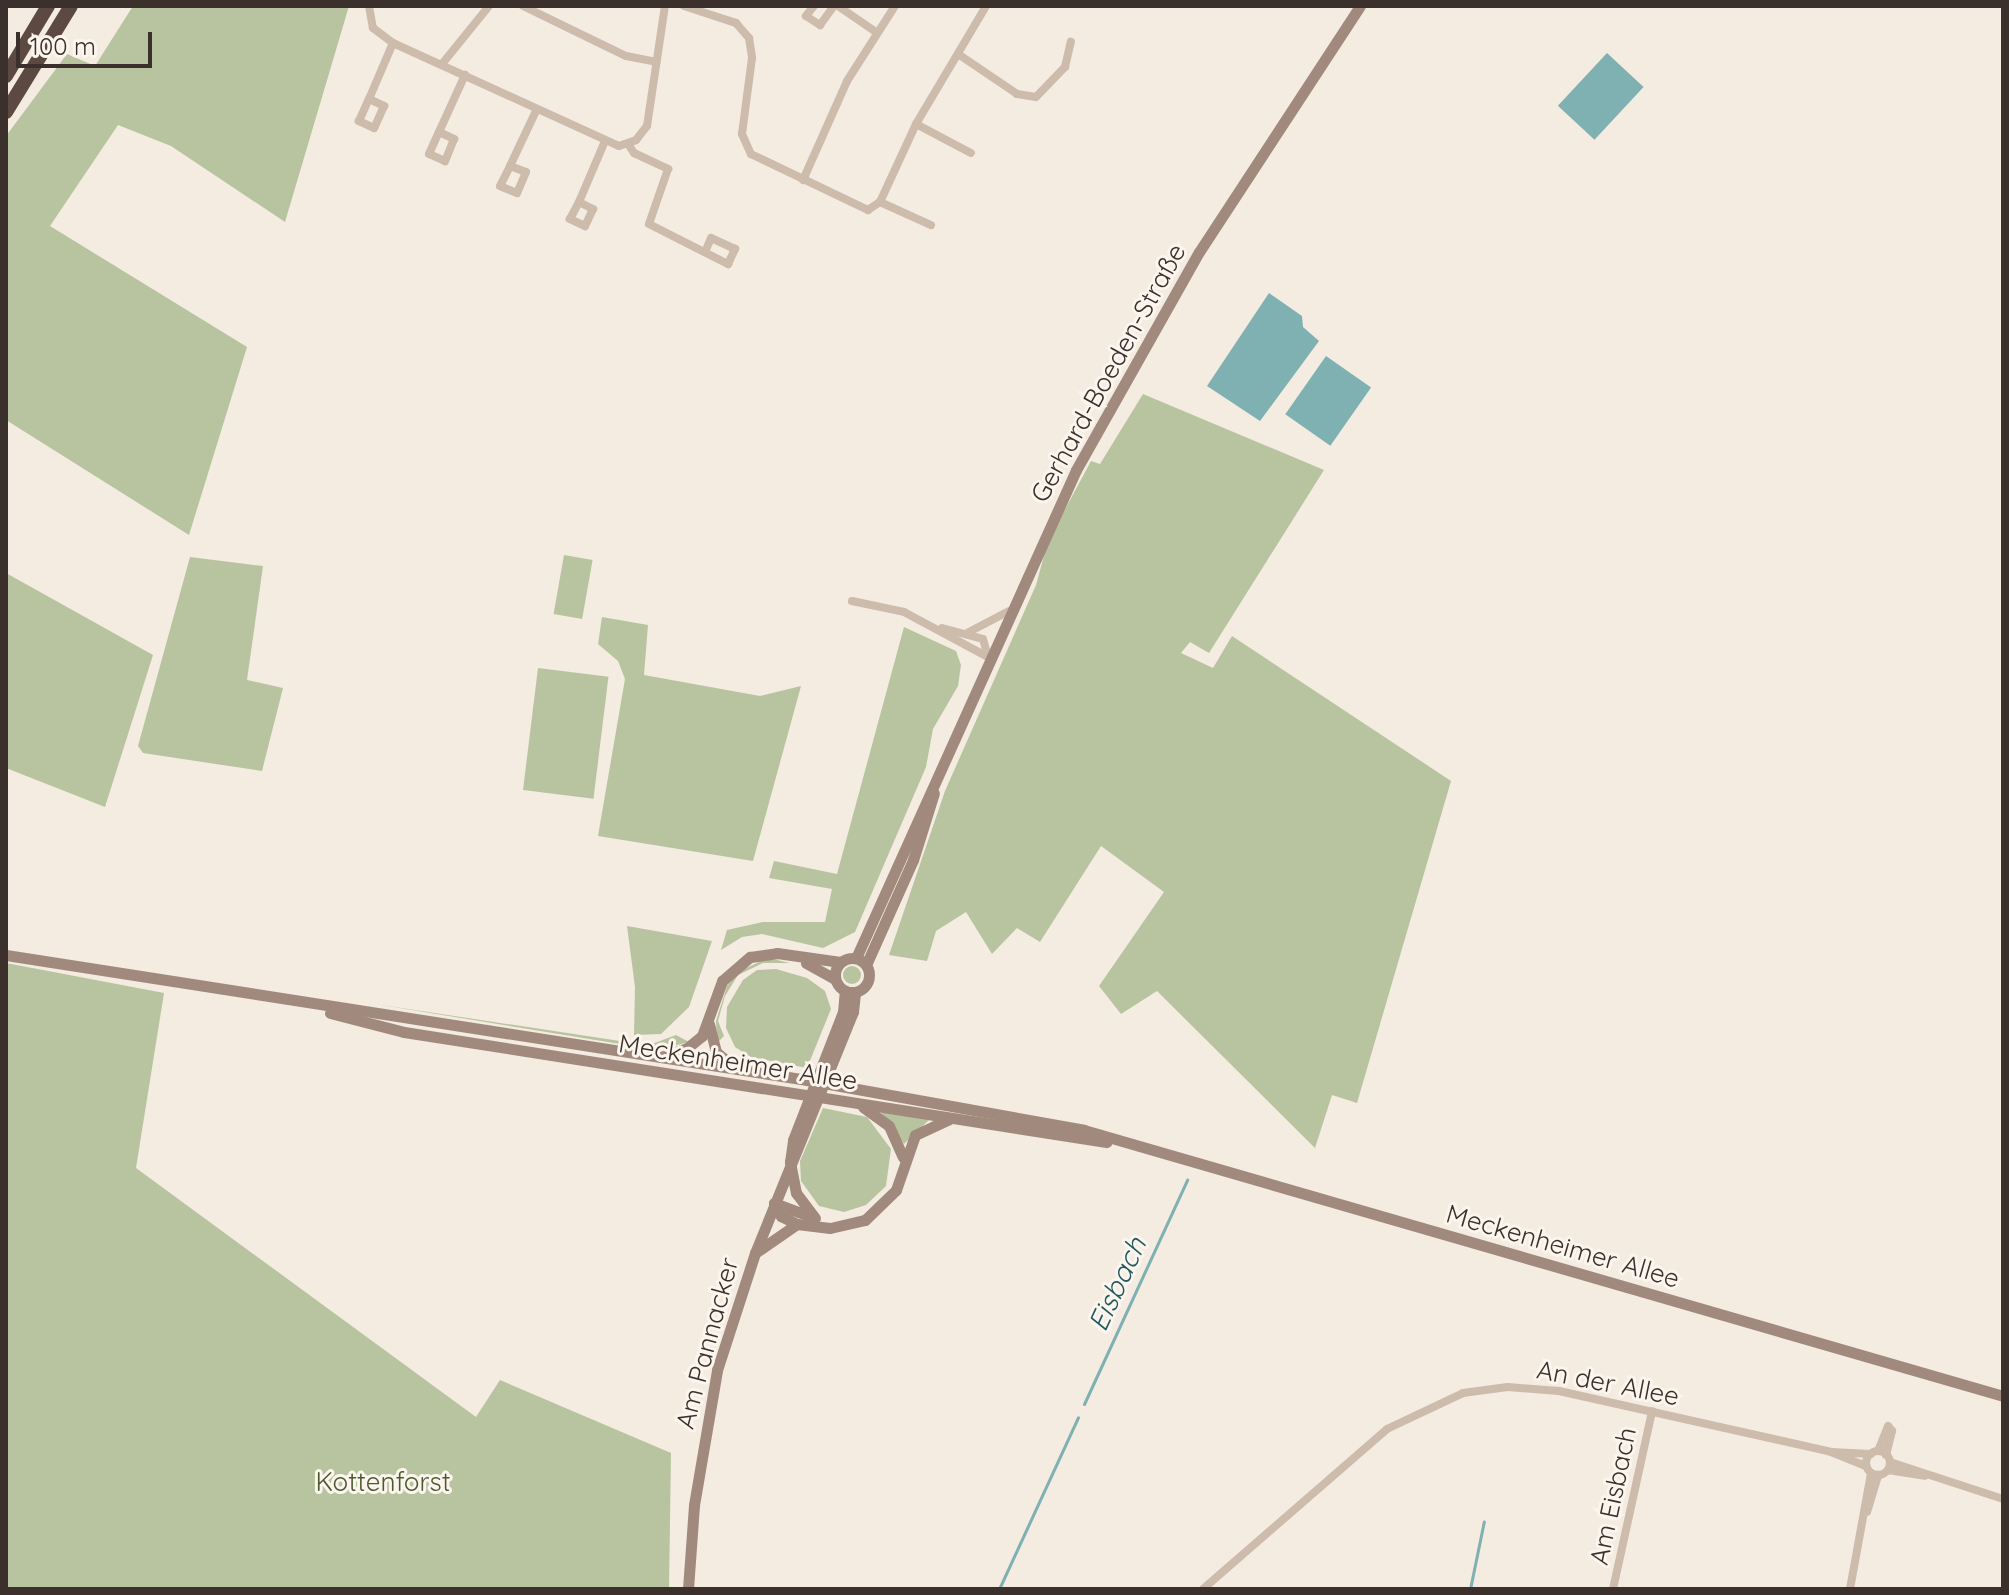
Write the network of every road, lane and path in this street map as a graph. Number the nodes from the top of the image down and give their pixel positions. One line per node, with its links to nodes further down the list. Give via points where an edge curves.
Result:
1 (48, 6): 20 (highway)
2 (71, 6): 23 (highway)
3 (369, 6): 15 (street, via 373,28)
4 (489, 6): 18 (street)
5 (523, 6): 17 (street, via 626,56)
6 (665, 6): 17 (street)
7 (684, 6): 30 (street, via 743,29 752,47 745,144 759,160)
8 (814, 6): 9 (street, via 806,16 820,25)
9 (836, 6): 13 (street)
10 (895, 6): 13 (street)
11 (986, 6): 16 (street)
12 (1360, 6): 36 (main road, Gerhard-Boeden-Straße, via 1252,166 1170,301 1076,470)
13 (876, 32): 30 (street, via 847,81)
14 (1071, 42): 16 (street, via 1065,67 1048,91 1036,97 1017,94)
15 (393, 43): 18 (street); 21 (street)
16 (958, 54): 24 (street)
17 (656, 62): 27 (street, via 647,126)
18 (442, 64): 19 (street)
19 (465, 75): 22 (street); 25 (street)
20 (6, 76)
21 (369, 99)
22 (537, 109): 26 (street); 29 (street)
23 (6, 112)
24 (916, 124): 28 (street); 32 (street)
25 (439, 132)
26 (605, 141): 27 (street); 31 (street)
27 (628, 144): 34 (street, via 634,153 668,169 649,224)
28 (971, 153)
29 (510, 166)
30 (803, 180): 32 (street, via 868,210)
31 (579, 202)
32 (880, 202): 33 (street)
33 (931, 225)
34 (706, 250)
35 (852, 601): 37 (street, via 894,608)
36 (1009, 611): 38 (street); 39 (main road, Gerhard-Boeden-Straße)
37 (942, 628): 38 (street); 39 (street)
38 (967, 633): 39 (street, via 984,641)
39 (988, 657): 43 (main road, Gerhard-Boeden-Straße, via 936,785 913,860)
40 (6, 955): 46 (main road, Meckenheimer Allee)
41 (798, 959): 42 (main road); 44 (main road); 47 (main road, via 769,953 744,960 722,981)
42 (840, 962): 43 (main road); 44 (main road)
43 (861, 962): 45 (main road, Gerhard-Boeden-Straße, via 869,979)
44 (835, 979): 45 (main road)
45 (850, 991): 54 (main road, Am Pannacker, via 793,1140)
46 (360, 1017): 48 (main road, Meckenheimer Allee); 50 (main road, Meckenheimer Allee)
47 (710, 1018): 48 (main road, via 694,1044); 49 (main road, via 716,1052)
48 (656, 1058): 49 (main road, Meckenheimer Allee)
49 (739, 1070): 52 (main road, Meckenheimer Allee, via 1042,1121)
50 (839, 1101): 51 (main road, Meckenheimer Allee); 53 (main road, via 879,1117 897,1138)
51 (958, 1117): 52 (main road, Meckenheimer Allee); 53 (main road, via 920,1130)
52 (1110, 1141): 60 (main road, Meckenheimer Allee)
53 (903, 1159): 58 (main road, via 898,1185 886,1204 865,1220)
54 (790, 1162): 55 (main road, Am Pannacker); 56 (main road, via 796,1193)
55 (774, 1203): 56 (main road); 57 (main road, via 781,1216); 59 (main road, Am Pannacker)
56 (815, 1218): 58 (main road)
57 (797, 1224): 58 (main road); 59 (main road)
58 (844, 1225)
59 (755, 1253): 66 (main road, Am Pannacker, via 727,1336 703,1439)
60 (2003, 1396)
61 (1652, 1411): 62 (street, An der Allee); 67 (street, An der Allee, via 1534,1387 1478,1391 1434,1403 1378,1436); 68 (street, Am Eisbach)
62 (1831, 1452): 63 (street, An der Allee); 64 (street, An der Allee)
63 (1883, 1458): 64 (street); 64 (street); 65 (street, An der Allee)
64 (1872, 1471): 69 (street)
65 (2003, 1499)
66 (688, 1589)
67 (1203, 1589)
68 (1613, 1589)
69 (1850, 1589)

